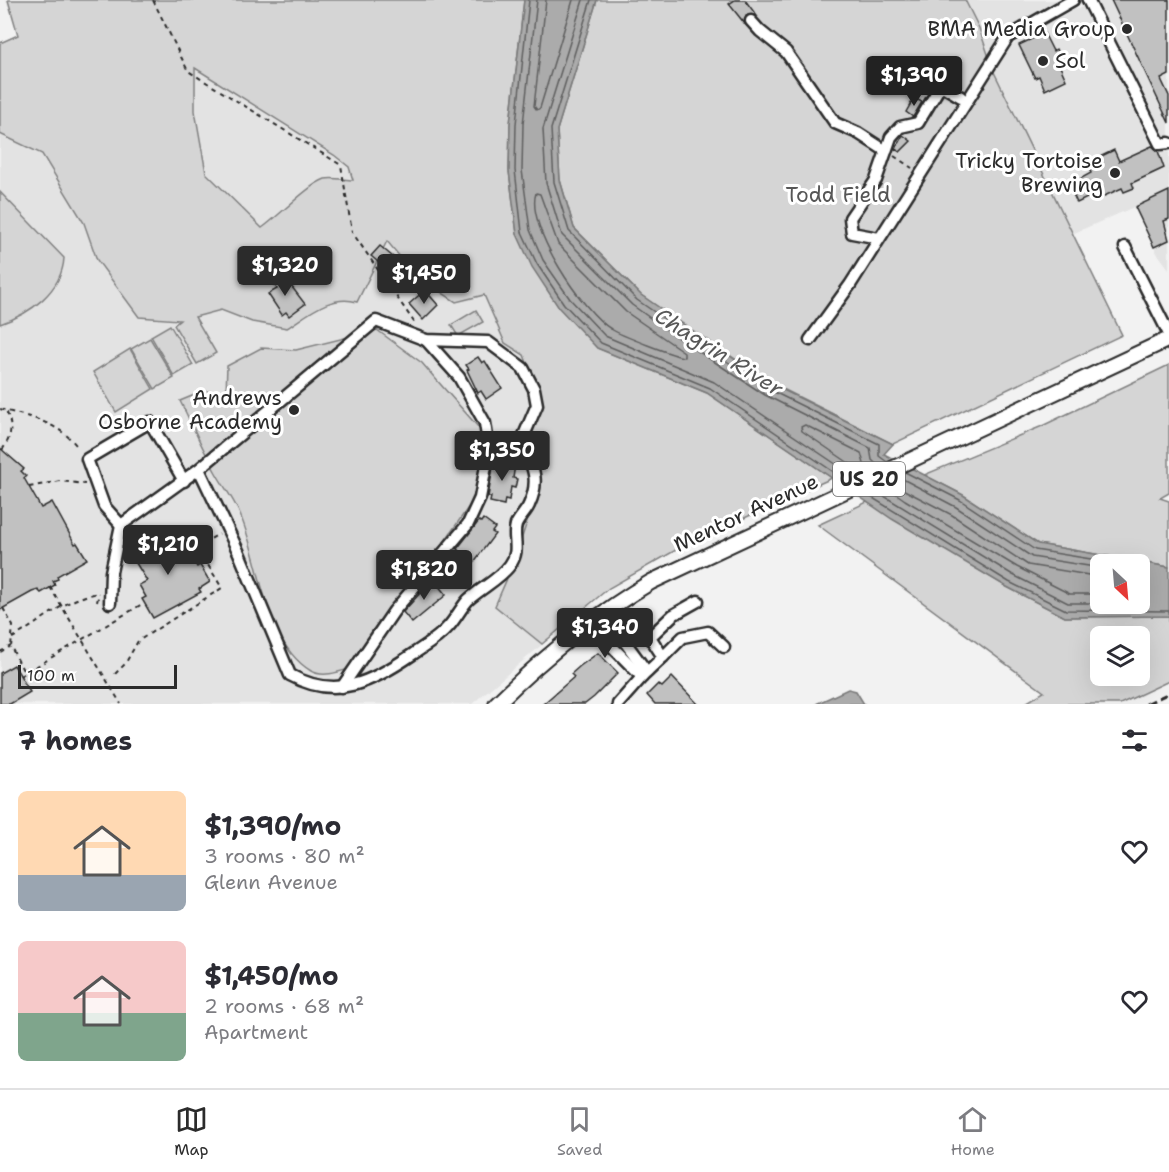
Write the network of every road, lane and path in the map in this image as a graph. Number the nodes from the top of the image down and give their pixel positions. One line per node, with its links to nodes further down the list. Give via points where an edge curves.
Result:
1 (153, 0): 13 (path, via 188,71 341,165 352,232)
2 (1073, 0): 8 (street, via 1008,37)
3 (1088, 0): 6 (street, via 1160,144)
4 (751, 21): 7 (street, via 786,52 835,123)
5 (961, 97): 7 (street, via 941,85 918,123 895,131)
6 (1169, 143)
7 (886, 151): 8 (path); 9 (street, via 876,180 850,218 852,233)
8 (921, 173): 9 (street)
9 (879, 238): 14 (street)
10 (1125, 247): 11 (street)
11 (1169, 334)
12 (1169, 339): 34 (main road, Mentor Avenue / US 20, via 668,574)
13 (426, 340): 19 (street, via 376,321); 46 (street, via 459,377 485,423 489,450 480,498 468,524 394,610); 46 (street, via 488,342 523,368 537,405 522,440 536,475 535,489 516,526 518,547 511,564 467,601 436,638 390,670 362,684)
14 (810, 340)
15 (0, 409): 16 (path)
16 (6, 411): 17 (path, via 52,425); 18 (path, via 11,430)
17 (76, 445)
18 (2, 450)
19 (199, 469): 20 (street); 24 (street)
20 (184, 481): 21 (street, via 150,422 87,459); 23 (street)
21 (94, 484): 22 (path, via 60,481); 23 (street, via 104,506)
22 (29, 487)
23 (121, 525): 30 (street, via 111,572)
24 (228, 529): 25 (path); 46 (street, via 290,675 304,683)
25 (197, 547): 26 (path); 43 (path, via 222,588 138,641)
26 (180, 557)
27 (50, 587): 32 (path)
28 (99, 593): 32 (path)
29 (698, 602): 41 (street, via 673,615 650,637)
30 (110, 603)
31 (144, 603): 37 (path)
32 (61, 605): 36 (path); 37 (path)
33 (3, 608): 36 (path, via 13,626)
34 (603, 612): 35 (main road, Mentor Avenue / US 20); 44 (street)
35 (588, 622): 44 (street); 49 (main road, Mentor Avenue / US 20)
36 (12, 638): 38 (path)
37 (82, 640): 42 (path); 48 (path)
38 (11, 646): 40 (path); 42 (path)
39 (724, 647): 41 (street, via 708,632 683,637)
40 (0, 652)
41 (663, 657): 44 (street)
42 (25, 674): 45 (path)
43 (115, 674)
44 (645, 675): 47 (street)
45 (20, 676)
46 (342, 687)
47 (624, 702)
48 (121, 704)
49 (496, 704)

